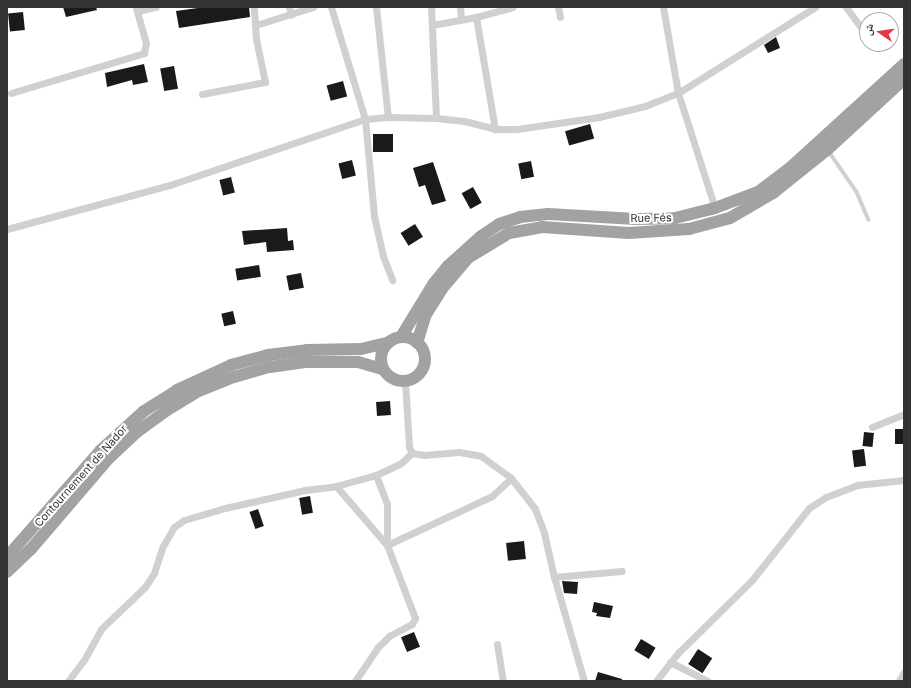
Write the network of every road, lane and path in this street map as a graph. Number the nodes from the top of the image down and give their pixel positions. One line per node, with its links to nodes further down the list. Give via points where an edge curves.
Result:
1 (156, 7): 15 (street)
2 (254, 7): 22 (street)
3 (289, 7): 16 (street)
4 (313, 7): 16 (street)
5 (331, 7): 30 (street)
6 (376, 7): 28 (street)
7 (431, 7): 20 (street)
8 (460, 7): 19 (street)
9 (513, 7): 14 (street)
10 (558, 7): 18 (street)
11 (663, 7): 26 (street)
12 (815, 7): 26 (street)
13 (846, 7): 21 (street)
14 (504, 8): 17 (street)
15 (137, 9): 25 (street, via 146,43 144,53)
16 (291, 15): 22 (street)
17 (476, 17): 19 (street); 31 (street)
18 (560, 17)
19 (461, 19): 20 (street)
20 (432, 25): 29 (street)
21 (859, 25)
22 (256, 26): 27 (street, via 256,40 265,82)
23 (904, 64): 33 (highway, Rue Fés, via 791,167 758,192)
24 (904, 79): 32 (highway, Rue Fés)
25 (11, 93)
26 (678, 93): 31 (street, via 645,106 598,117 517,129); 33 (street)
27 (202, 94)
28 (388, 117): 29 (street); 30 (street)
29 (436, 118): 31 (street, via 464,120)
30 (365, 119): 35 (street, via 170,186); 36 (street, via 374,216 383,256)
31 (495, 129)
32 (828, 149): 34 (lane, via 857,192); 39 (highway, Rue Fés, via 773,193 730,218 689,229 629,233 542,227 509,233 468,258 441,290 425,316)
33 (715, 208): 37 (highway, Rue Fés, via 675,218 636,219 548,214 520,217 499,224 480,237 448,266 434,283)
34 (869, 220)
35 (7, 229)
36 (392, 280)
37 (401, 337): 38 (highway); 39 (highway)
38 (388, 343): 40 (highway, via 381,359); 50 (highway, Contournement de Nador, via 361,349 307,350 268,355 231,365 177,390 144,411 101,450)
39 (417, 343): 41 (highway, via 423,351 425,361 422,371)
40 (383, 368): 41 (highway, via 388,376); 52 (highway, Contournement de Nador, via 358,362 308,362 270,367 234,377 200,391 167,410 137,432 109,458 31,550)
41 (405, 381): 44 (street)
42 (904, 414): 43 (street)
43 (872, 426)
44 (411, 450): 45 (street, via 400,464); 46 (street, via 467,453 486,459)
45 (376, 475): 48 (street); 49 (street, via 387,504)
46 (511, 478): 49 (street, via 492,496); 53 (street, via 538,514)
47 (904, 480): 55 (street, via 857,485 826,497 809,508 752,580)
48 (336, 486): 49 (street); 57 (street, via 225,508 184,520 174,527 163,546 154,574 145,587 101,629 84,660)
49 (387, 544): 58 (street, via 415,612 414,622 389,636 378,647)
50 (7, 557)
51 (622, 571): 53 (street)
52 (7, 572)
53 (554, 577): 60 (street)
54 (498, 644): 59 (street)
55 (670, 662): 61 (street); 62 (street)
56 (904, 673): 63 (street)
57 (68, 681)
58 (355, 681)
59 (503, 681)
60 (584, 681)
61 (656, 681)
62 (708, 681)
63 (899, 681)

